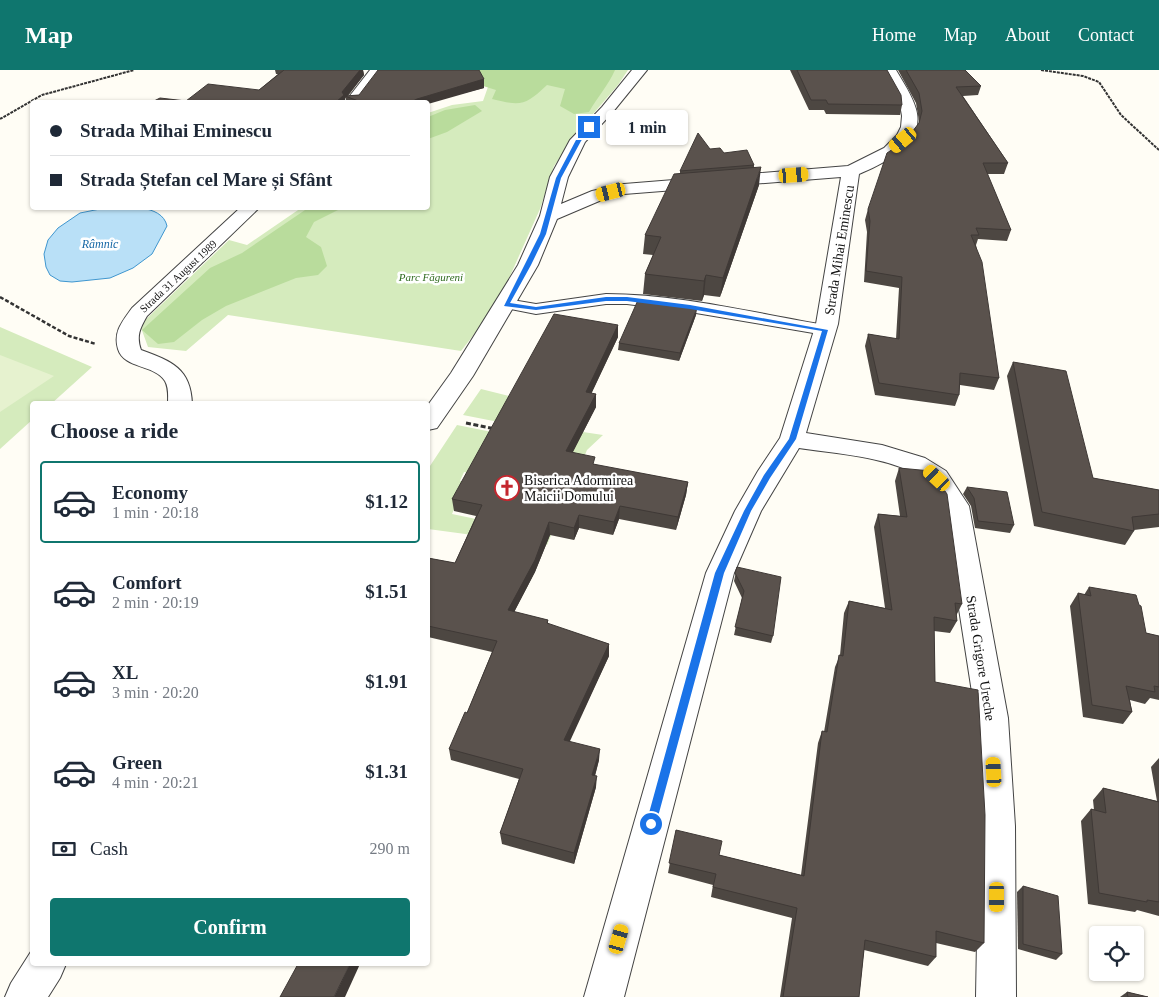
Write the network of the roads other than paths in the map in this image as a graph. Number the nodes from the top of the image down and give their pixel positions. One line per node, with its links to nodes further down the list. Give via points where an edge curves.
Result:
1 (377, 70): 4 (street)
2 (640, 70): 7 (street, via 578,140 559,178)
3 (889, 70): 5 (street, Strada Mihai Eminescu, via 910,117 903,140 874,161)
4 (354, 100)
5 (851, 170): 7 (street, via 624,189 598,195); 9 (street, Strada Mihai Eminescu)
6 (248, 210): 10 (street, Strada 31 August 1989, via 139,312 130,326 126,339 131,354 161,366 176,377)
7 (549, 216): 8 (street, via 528,265)
8 (506, 304): 9 (lane, via 536,309 627,299); 11 (street)
9 (825, 330): 12 (street, Strada Mihai Eminescu)
10 (180, 401)
11 (430, 419)
12 (792, 439): 15 (street, Strada Mihai Eminescu, via 748,511 720,573); 16 (street, Strada Grigore Ureche, via 896,458 928,470 946,487 956,506 992,718 997,826)
13 (45, 966): 14 (street)
14 (25, 997)
15 (604, 997)
16 (996, 997)

